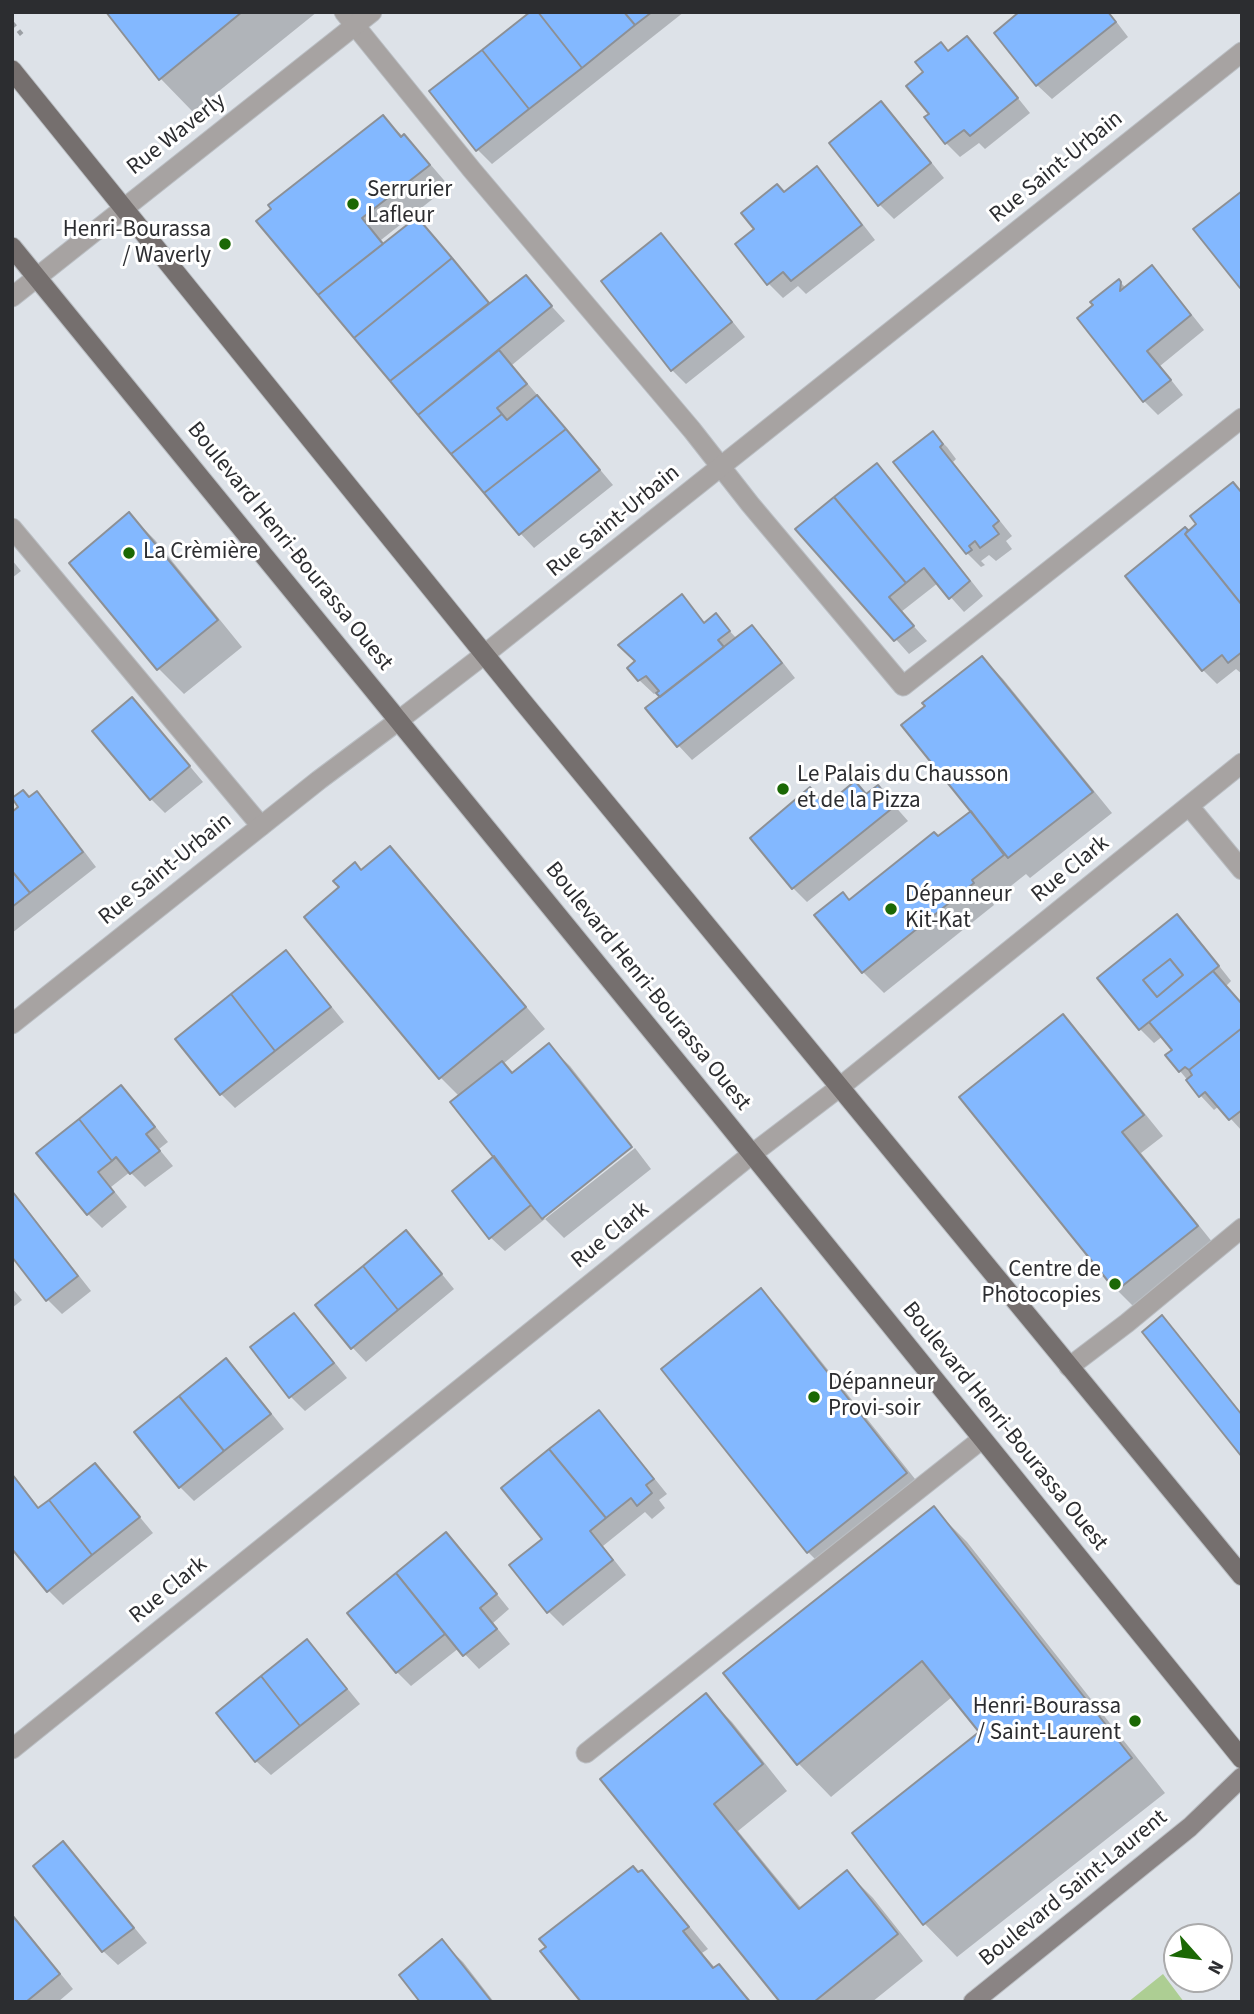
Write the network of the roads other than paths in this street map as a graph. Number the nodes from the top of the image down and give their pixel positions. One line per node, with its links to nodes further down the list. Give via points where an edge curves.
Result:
1 (372, 12): 2 (street, Rue Waverly)
2 (350, 19): 5 (street, Rue Waverly); 10 (street)
3 (1242, 52): 10 (street, Rue Saint-Urbain)
4 (12, 70): 5 (main road)
5 (125, 207): 7 (street, Rue Waverly); 12 (main road)
6 (12, 247): 7 (main road, Boulevard Henri-Bourassa Ouest)
7 (37, 278): 8 (street, Rue Waverly); 13 (main road, Boulevard Henri-Bourassa Ouest)
8 (12, 297)
9 (1242, 418): 10 (street, via 903,686)
10 (721, 467): 12 (street, Rue Saint-Urbain)
11 (12, 528): 16 (street)
12 (485, 654): 13 (street, Rue Saint-Urbain); 19 (main road)
13 (398, 721): 16 (street, Rue Saint-Urbain); 20 (main road, Boulevard Henri-Bourassa Ouest)
14 (1242, 764): 15 (street, Rue Clark)
15 (1189, 806): 17 (street); 19 (street, Rue Clark)
16 (261, 826): 18 (street, Rue Saint-Urbain)
17 (1242, 870)
18 (12, 1024)
19 (840, 1087): 20 (street, Rue Clark); 22 (main road)
20 (752, 1154): 23 (main road, Boulevard Henri-Bourassa Ouest); 25 (street, Rue Clark)
21 (1242, 1228): 22 (street)
22 (1069, 1367): 24 (main road)
23 (982, 1439): 26 (street); 27 (main road, Boulevard Henri-Bourassa Ouest)
24 (1242, 1576)
25 (12, 1749)
26 (586, 1753)
27 (1242, 1759)
28 (1242, 1777): 30 (main road, Boulevard Saint-Laurent)
29 (1242, 1789): 30 (main road, Boulevard Saint-Laurent)
30 (1205, 1813): 31 (main road, Boulevard Saint-Laurent)
31 (973, 2002)

